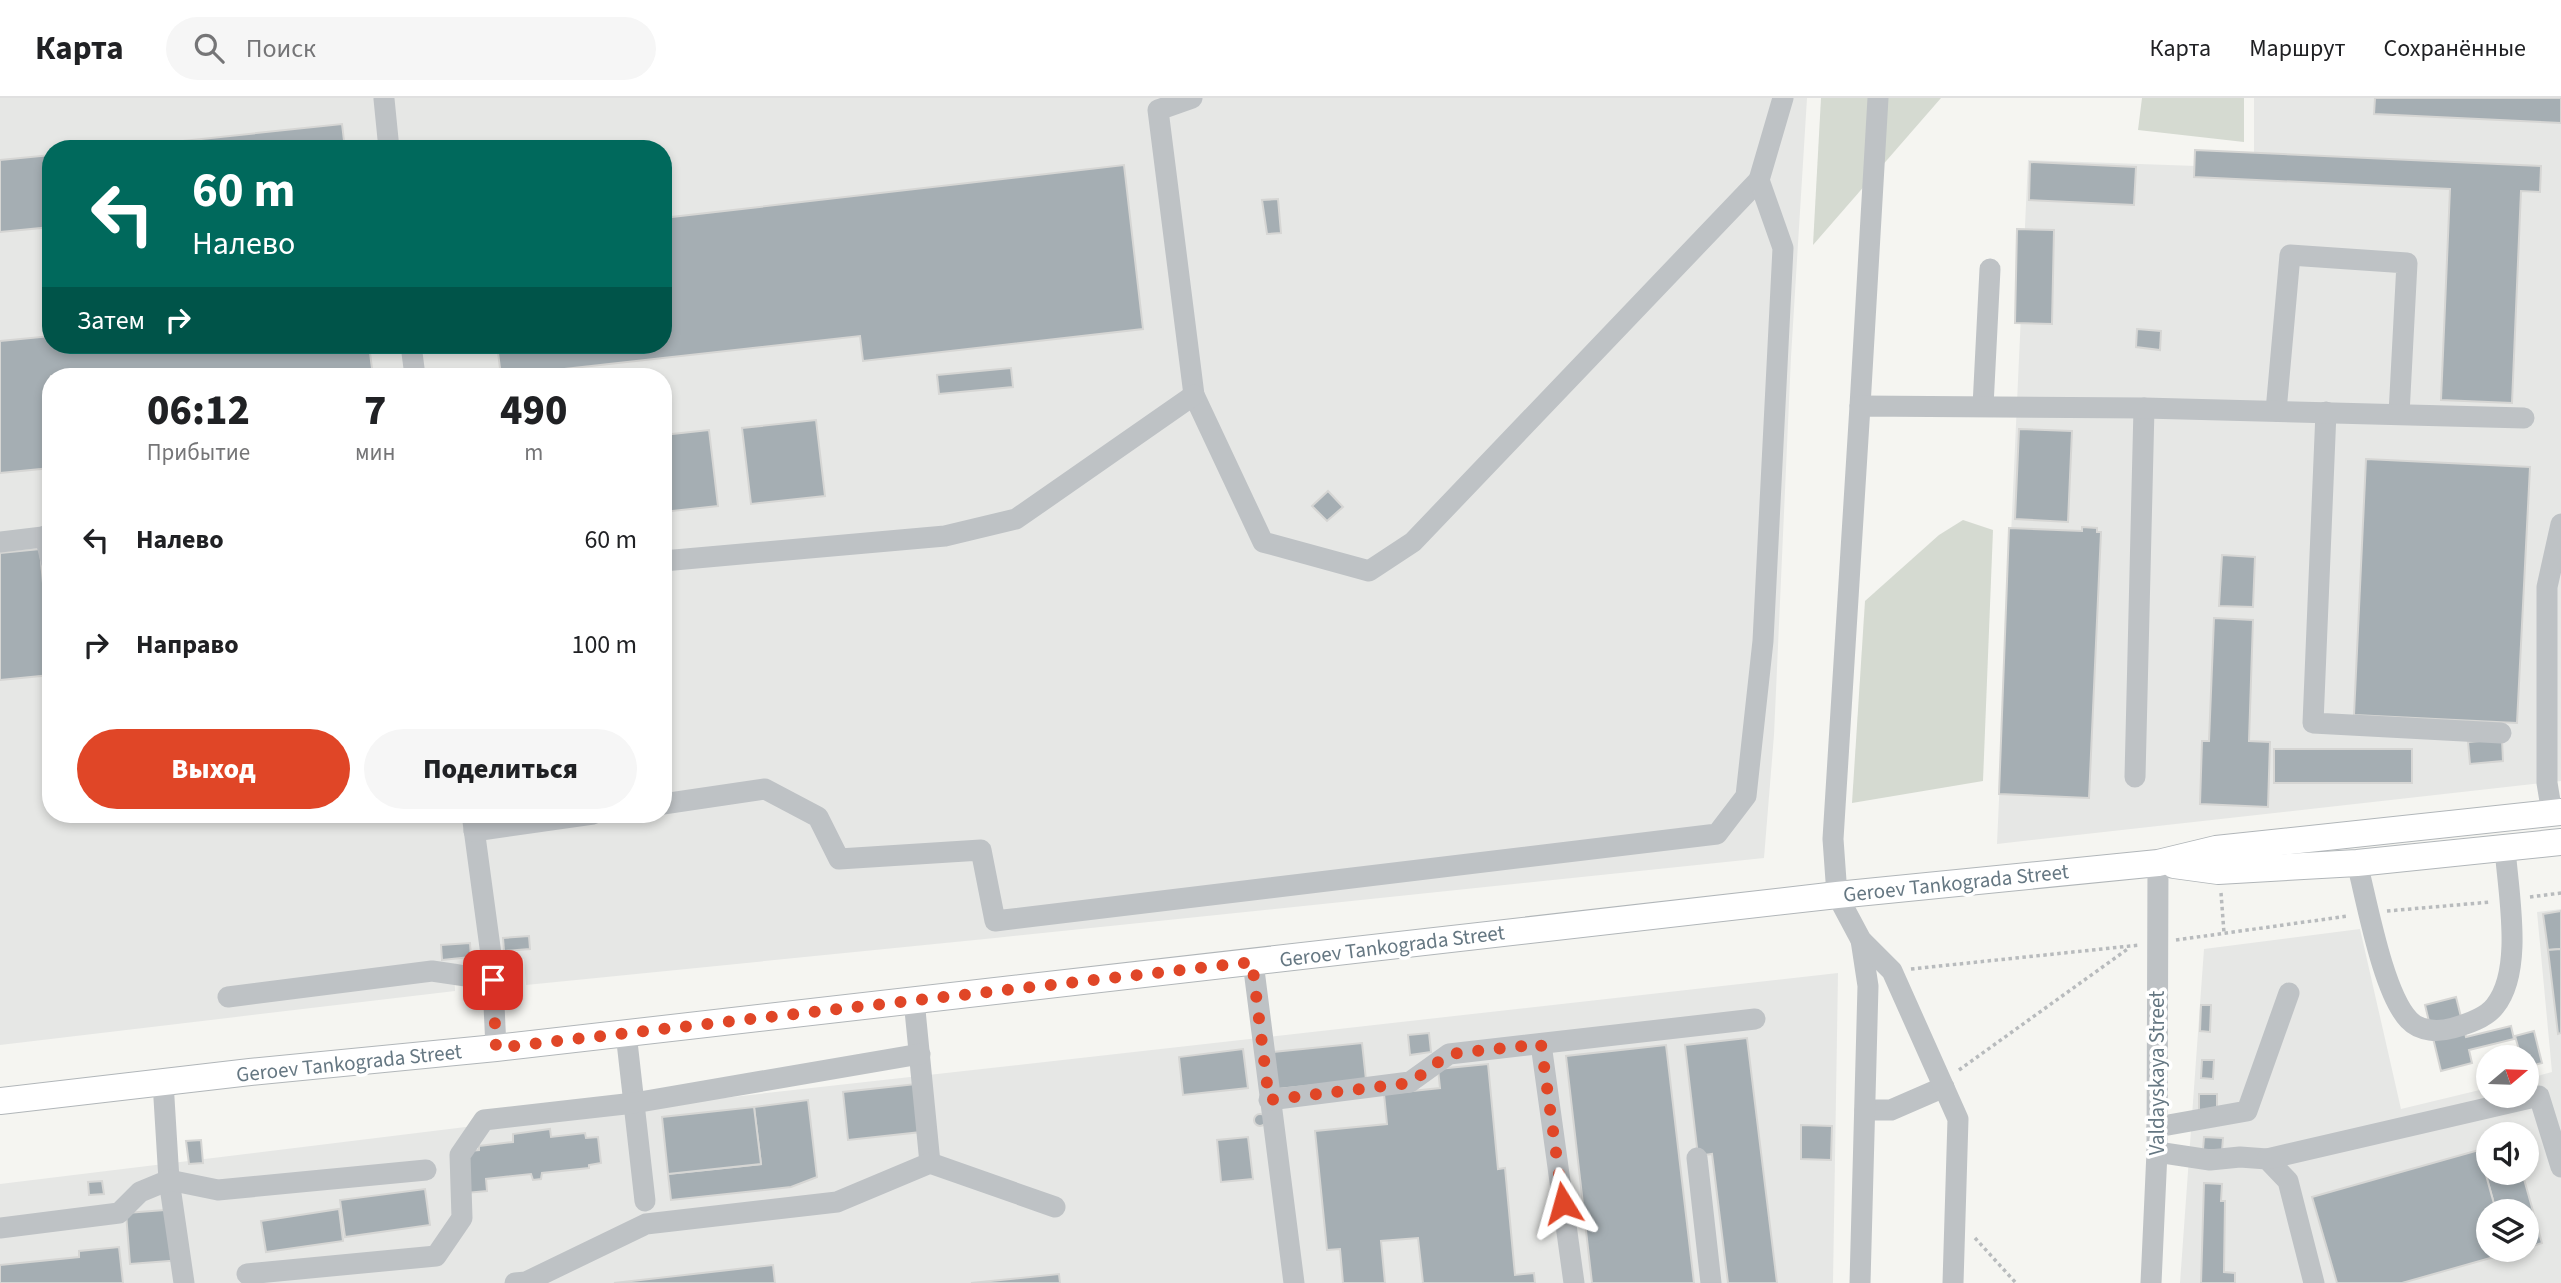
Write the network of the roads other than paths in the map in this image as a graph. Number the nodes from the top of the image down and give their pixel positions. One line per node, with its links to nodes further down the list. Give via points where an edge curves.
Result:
1 (1192, 98): 8 (street, via 1158,110)
2 (1783, 98): 6 (street)
3 (1878, 98): 9 (street)
4 (384, 99): 5 (street)
5 (388, 140)
6 (1759, 180): 8 (street, via 1413,542 1369,571 1263,542); 22 (street, via 1783,248 1763,640 1746,796 1717,834 995,921 981,850 839,859 818,817 765,789)
7 (1990, 269): 10 (street)
8 (1194, 395): 19 (street, via 1016,519 946,536)
9 (1860, 405): 10 (street); 29 (street, via 1833,839)
10 (1983, 406): 11 (street)
11 (2144, 408): 12 (street); 21 (street)
12 (2276, 411): 13 (street); 14 (street, via 2290,255 2407,263)
13 (2326, 412): 14 (street); 20 (street, via 2313,723)
14 (2399, 414): 15 (street)
15 (2524, 418)
16 (2561, 524): 23 (street, via 2547,587 2547,783)
17 (42, 537): 18 (street)
18 (0, 541)
19 (672, 560)
20 (2501, 733)
21 (2136, 777)
22 (672, 803)
23 (2556, 812): 27 (main road, Geroev Tankograda Street, via 2216,849)
24 (473, 823): 32 (street)
25 (2561, 842): 26 (main road, Geroev Tankograda Street)
26 (2505, 848): 28 (main road, Geroev Tankograda Street); 28 (street, via 2510,972 2495,1006 2470,1024 2446,1030 2425,1030 2409,1021 2392,996)
27 (2158, 863): 28 (main road, Geroev Tankograda Street, via 2218,871); 29 (main road, Geroev Tankograda Street); 47 (street, Valdayskaya Street)
28 (2357, 863)
29 (1837, 895): 30 (street); 31 (main road, Geroev Tankograda Street)
30 (1861, 940): 42 (street, via 1892,971); 46 (street, via 1868,986)
31 (1252, 962): 35 (main road, Geroev Tankograda Street); 43 (street)
32 (493, 980): 34 (street, via 432,971); 39 (street)
33 (2289, 993): 47 (street, via 2247,1111)
34 (228, 997)
35 (914, 1000): 37 (main road, Geroev Tankograda Street); 40 (street)
36 (1755, 1019): 38 (street)
37 (626, 1033): 39 (main road, Geroev Tankograda Street); 45 (street)
38 (1541, 1044): 43 (street, via 1449,1054 1410,1083); 62 (street)
39 (496, 1048): 41 (main road, Geroev Tankograda Street)
40 (920, 1054): 45 (street); 51 (street)
41 (163, 1082): 44 (main road, Geroev Tankograda Street); 54 (street)
42 (1943, 1084): 46 (street, via 1891,1110); 65 (street, via 1958,1119)
43 (1269, 1100): 61 (street)
44 (0, 1101)
45 (634, 1103): 55 (street); 58 (street, via 484,1120 460,1155 462,1218 436,1256)
46 (1865, 1110): 64 (street)
47 (2157, 1127): 48 (street, Valdayskaya Street)
48 (2157, 1152): 50 (street, via 2210,1160); 66 (street, Valdayskaya Street)
49 (1698, 1158): 63 (street)
50 (2267, 1159): 52 (street, via 2539,1096); 67 (street, via 2288,1181)
51 (930, 1163): 56 (street); 60 (street, via 837,1202 646,1224 526,1282)
52 (2561, 1167)
53 (426, 1170): 54 (street, via 218,1190)
54 (169, 1180): 57 (street, via 139,1192 119,1213); 59 (street)
55 (645, 1201)
56 (1055, 1207)
57 (0, 1228)
58 (247, 1274)
59 (184, 1283)
60 (515, 1283)
61 (1294, 1283)
62 (1574, 1283)
63 (1711, 1283)
64 (1860, 1283)
65 (1953, 1283)
66 (2151, 1283)
67 (2314, 1283)

